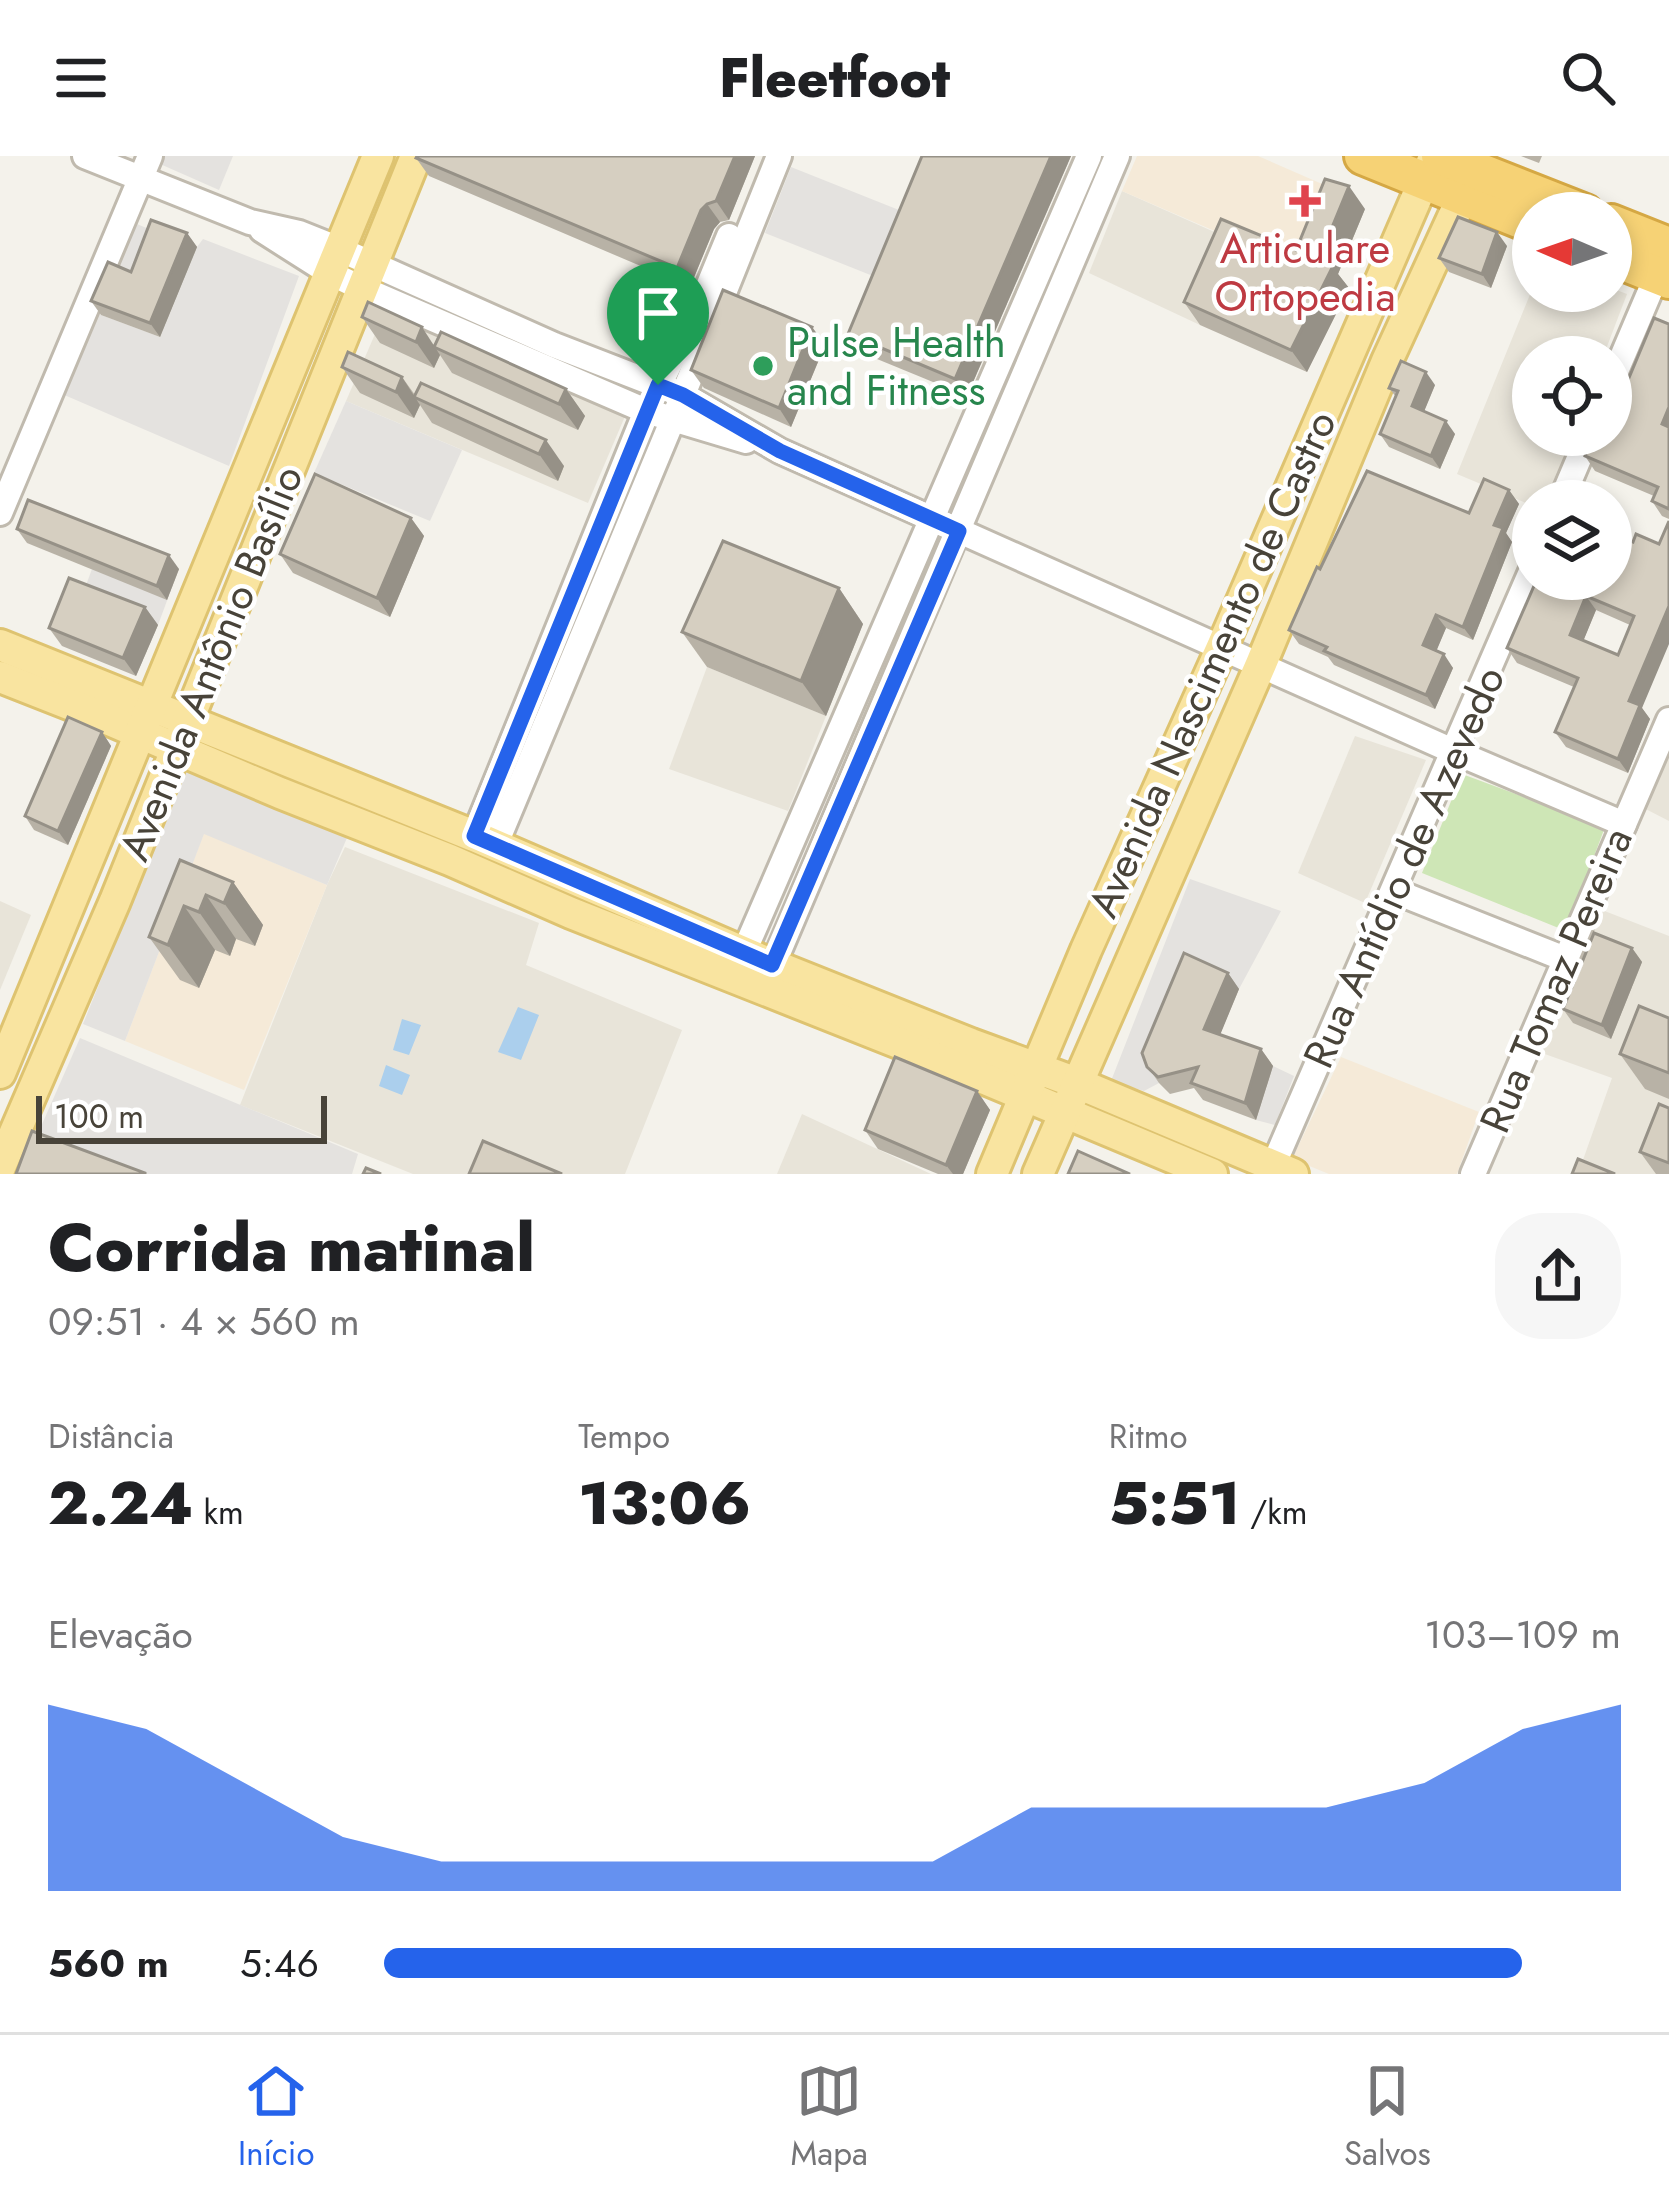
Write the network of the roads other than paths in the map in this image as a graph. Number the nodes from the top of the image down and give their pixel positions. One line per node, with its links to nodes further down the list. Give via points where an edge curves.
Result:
1 (85, 156): 10 (street)
2 (378, 156): 18 (main road, Avenida Antônio Basílio)
3 (416, 156): 21 (main road, Avenida Antônio Basílio)
4 (761, 156): 17 (street)
5 (779, 156): 17 (street)
6 (1089, 156): 12 (street)
7 (1117, 156): 14 (street)
8 (1363, 156): 9 (highway)
9 (1433, 164): 11 (highway); 25 (main road, Avenida Nascimento de Castro)
10 (145, 167): 18 (street); 33 (street)
11 (1473, 174): 13 (highway); 15 (highway); 23 (main road, Avenida Nascimento de Castro)
12 (1077, 185): 14 (street); 28 (street)
13 (1525, 192)
14 (1100, 197): 30 (street)
15 (1512, 207)
16 (1632, 240): 20 (highway)
17 (728, 259): 26 (street); 27 (street)
18 (333, 261): 21 (street); 37 (main road, Avenida Antônio Basílio)
19 (1632, 261): 20 (highway)
20 (1665, 267): 22 (street)
21 (366, 276): 24 (street); 36 (main road, Avenida Antônio Basílio)
22 (1632, 338)
23 (1387, 362): 25 (main road); 41 (main road, Avenida Nascimento de Castro)
24 (589, 372): 26 (street); 29 (street)
25 (1338, 378): 40 (main road, Avenida Nascimento de Castro)
26 (658, 385): 27 (street); 29 (street)
27 (683, 395): 31 (street); 32 (street)
28 (982, 400): 30 (street); 34 (street)
29 (646, 411): 31 (street); 49 (street)
30 (1006, 411): 35 (street)
31 (672, 421): 32 (street); 49 (street)
32 (780, 451): 34 (street)
33 (0, 513)
34 (931, 519): 35 (street); 51 (street)
35 (959, 531): 40 (street); 53 (street)
36 (262, 533): 37 (main road); 44 (main road, Avenida Antônio Basílio)
37 (215, 554): 43 (main road, Avenida Antônio Basílio)
38 (1519, 600): 47 (street, Rua Antídio de Azevedo)
39 (0, 645): 43 (main road)
40 (1222, 647): 41 (street); 55 (main road, Avenida Nascimento de Castro)
41 (1261, 664): 47 (street); 56 (main road, Avenida Nascimento de Castro)
42 (0, 676): 43 (main road)
43 (146, 719): 44 (main road); 46 (main road); 54 (main road, Avenida Antônio Basílio)
44 (189, 719): 46 (main road, Avenida Antônio Basílio); 49 (main road)
45 (1669, 720): 48 (street, Rua Tomaz Pereira)
46 (176, 750): 57 (main road); 59 (main road, Avenida Antônio Basílio)
47 (1455, 752): 48 (street); 50 (street, Rua Antídio de Azevedo)
48 (1624, 824): 52 (street, Rua Tomaz Pereira)
49 (485, 841): 51 (main road)
50 (1394, 891): 52 (street); 60 (street, Rua Antídio de Azevedo)
51 (744, 952): 53 (main road)
52 (1565, 959): 64 (street, Rua Tomaz Pereira)
53 (772, 965): 55 (main road)
54 (2, 1064)
55 (1036, 1067): 56 (main road); 57 (main road, Avenida Nascimento de Castro)
56 (1077, 1083): 58 (main road, Avenida Nascimento de Castro); 60 (main road)
57 (1023, 1096): 58 (main road); 61 (main road, Avenida Nascimento de Castro)
58 (1064, 1114): 62 (main road, Avenida Nascimento de Castro); 63 (main road)
59 (0, 1167)
60 (1283, 1170)
61 (992, 1174)
62 (1038, 1174)
63 (1213, 1174)
64 (1473, 1174)

